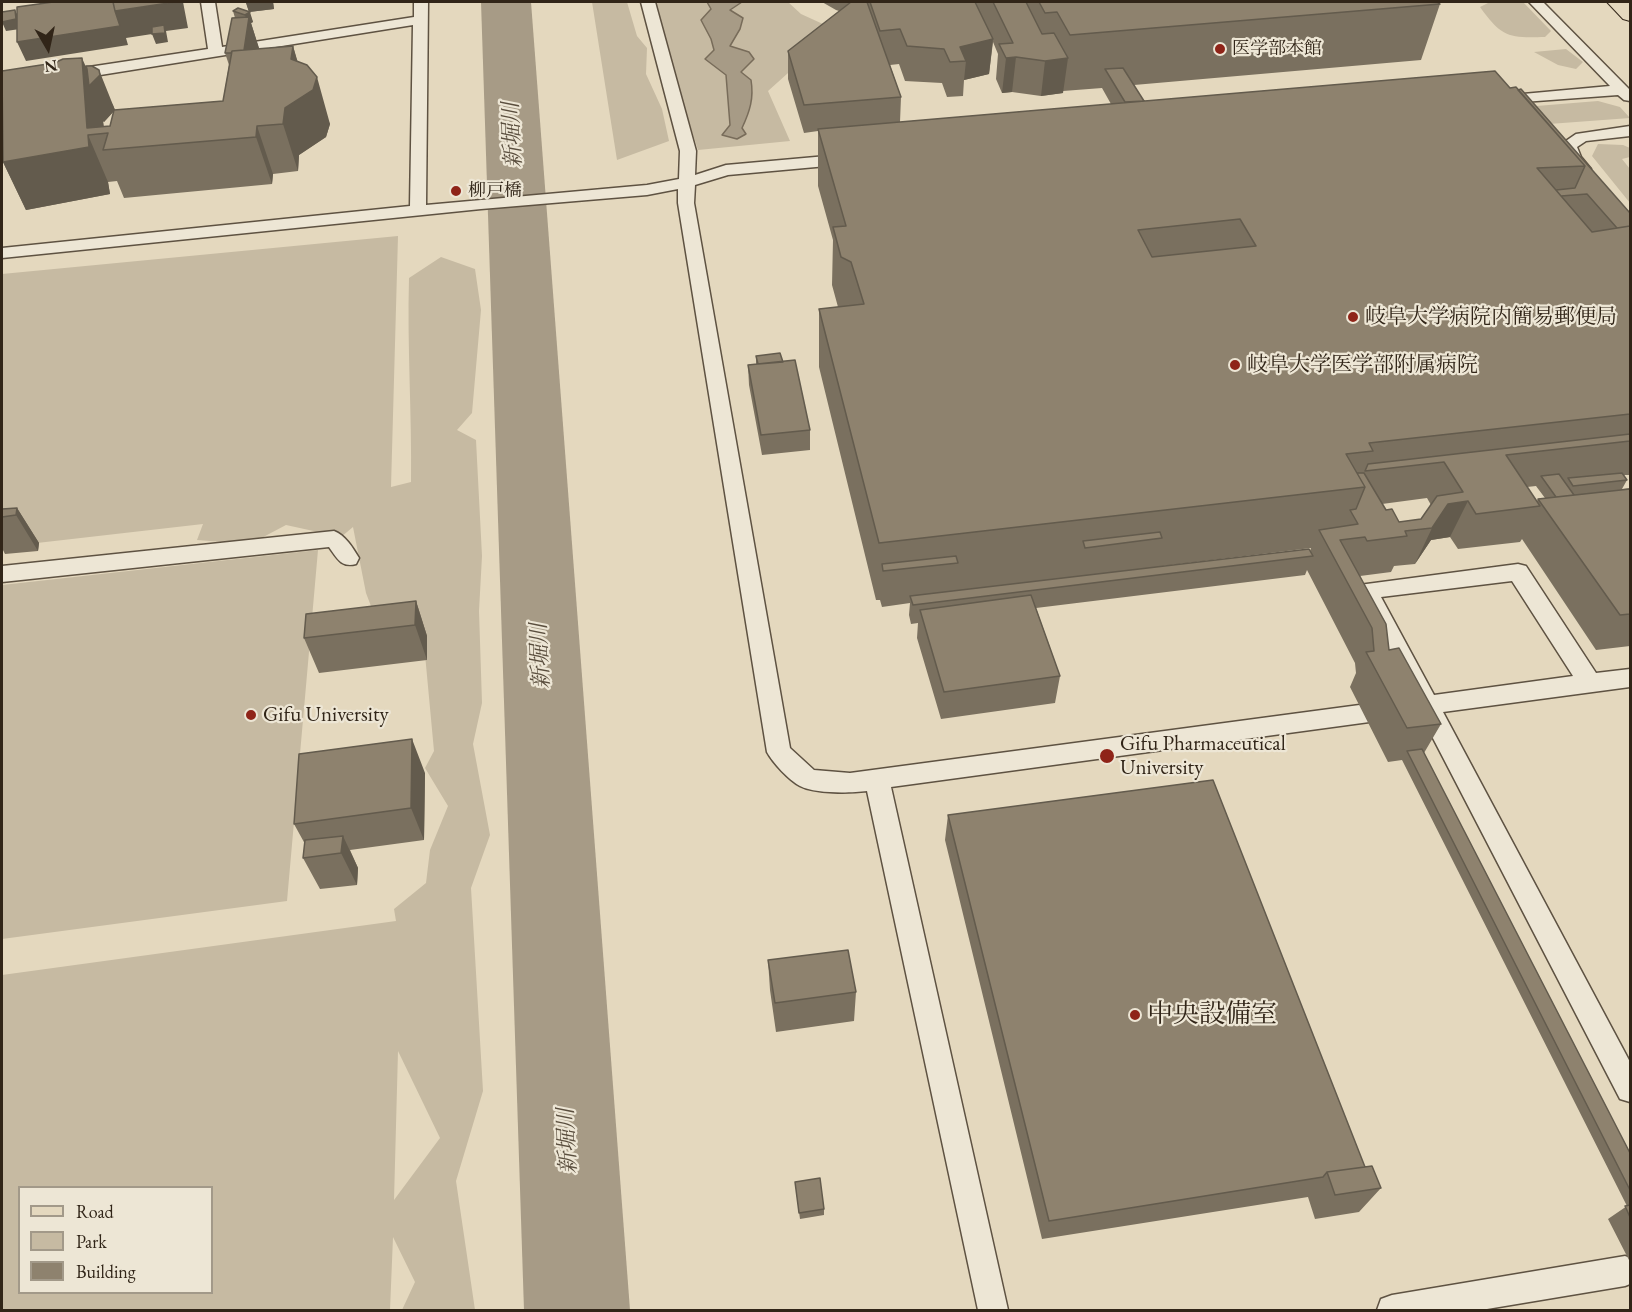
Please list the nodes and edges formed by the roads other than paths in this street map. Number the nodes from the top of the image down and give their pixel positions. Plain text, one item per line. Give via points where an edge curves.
1 (208, 2) edge
2 (421, 2) edge
3 (648, 2) edge
4 (1536, 2) edge
5 (1617, 2) edge
6 (1630, 15) edge
7 (420, 20) junction
8 (216, 52) junction
9 (58, 76) edge
10 (1626, 95) edge
11 (1480, 103) edge
12 (1630, 131) edge
13 (869, 157) edge
14 (686, 183) junction
15 (1595, 184) edge
16 (418, 211) junction
17 (2, 253) edge
18 (348, 558) dead end
19 (2, 573) edge
20 (1630, 678) edge
21 (1590, 683) junction
22 (1427, 704) junction
23 (877, 780) junction
24 (1630, 1089) edge
25 (1625, 1271) dead end
26 (993, 1311) edge
27 (1392, 1311) edge

1 - 8 lane
2 - 7 lane
3 - 14 lane via 687,151
4 - 10 lane
5 - 6 main road
7 - 8 lane
7 - 16 lane
8 - 9 lane
10 - 11 lane
12 - 15 lane via 1582,137 1568,145 1574,159
13 - 14 lane via 726,170
14 - 16 lane
14 - 23 lane via 686,203 779,752 808,779 850,783
16 - 17 lane
18 - 19 lane via 334,539
20 - 21 lane
21 - 22 lane
21 - 22 lane via 1518,572 1367,591
22 - 23 lane
22 - 24 lane
23 - 26 lane
25 - 27 lane

